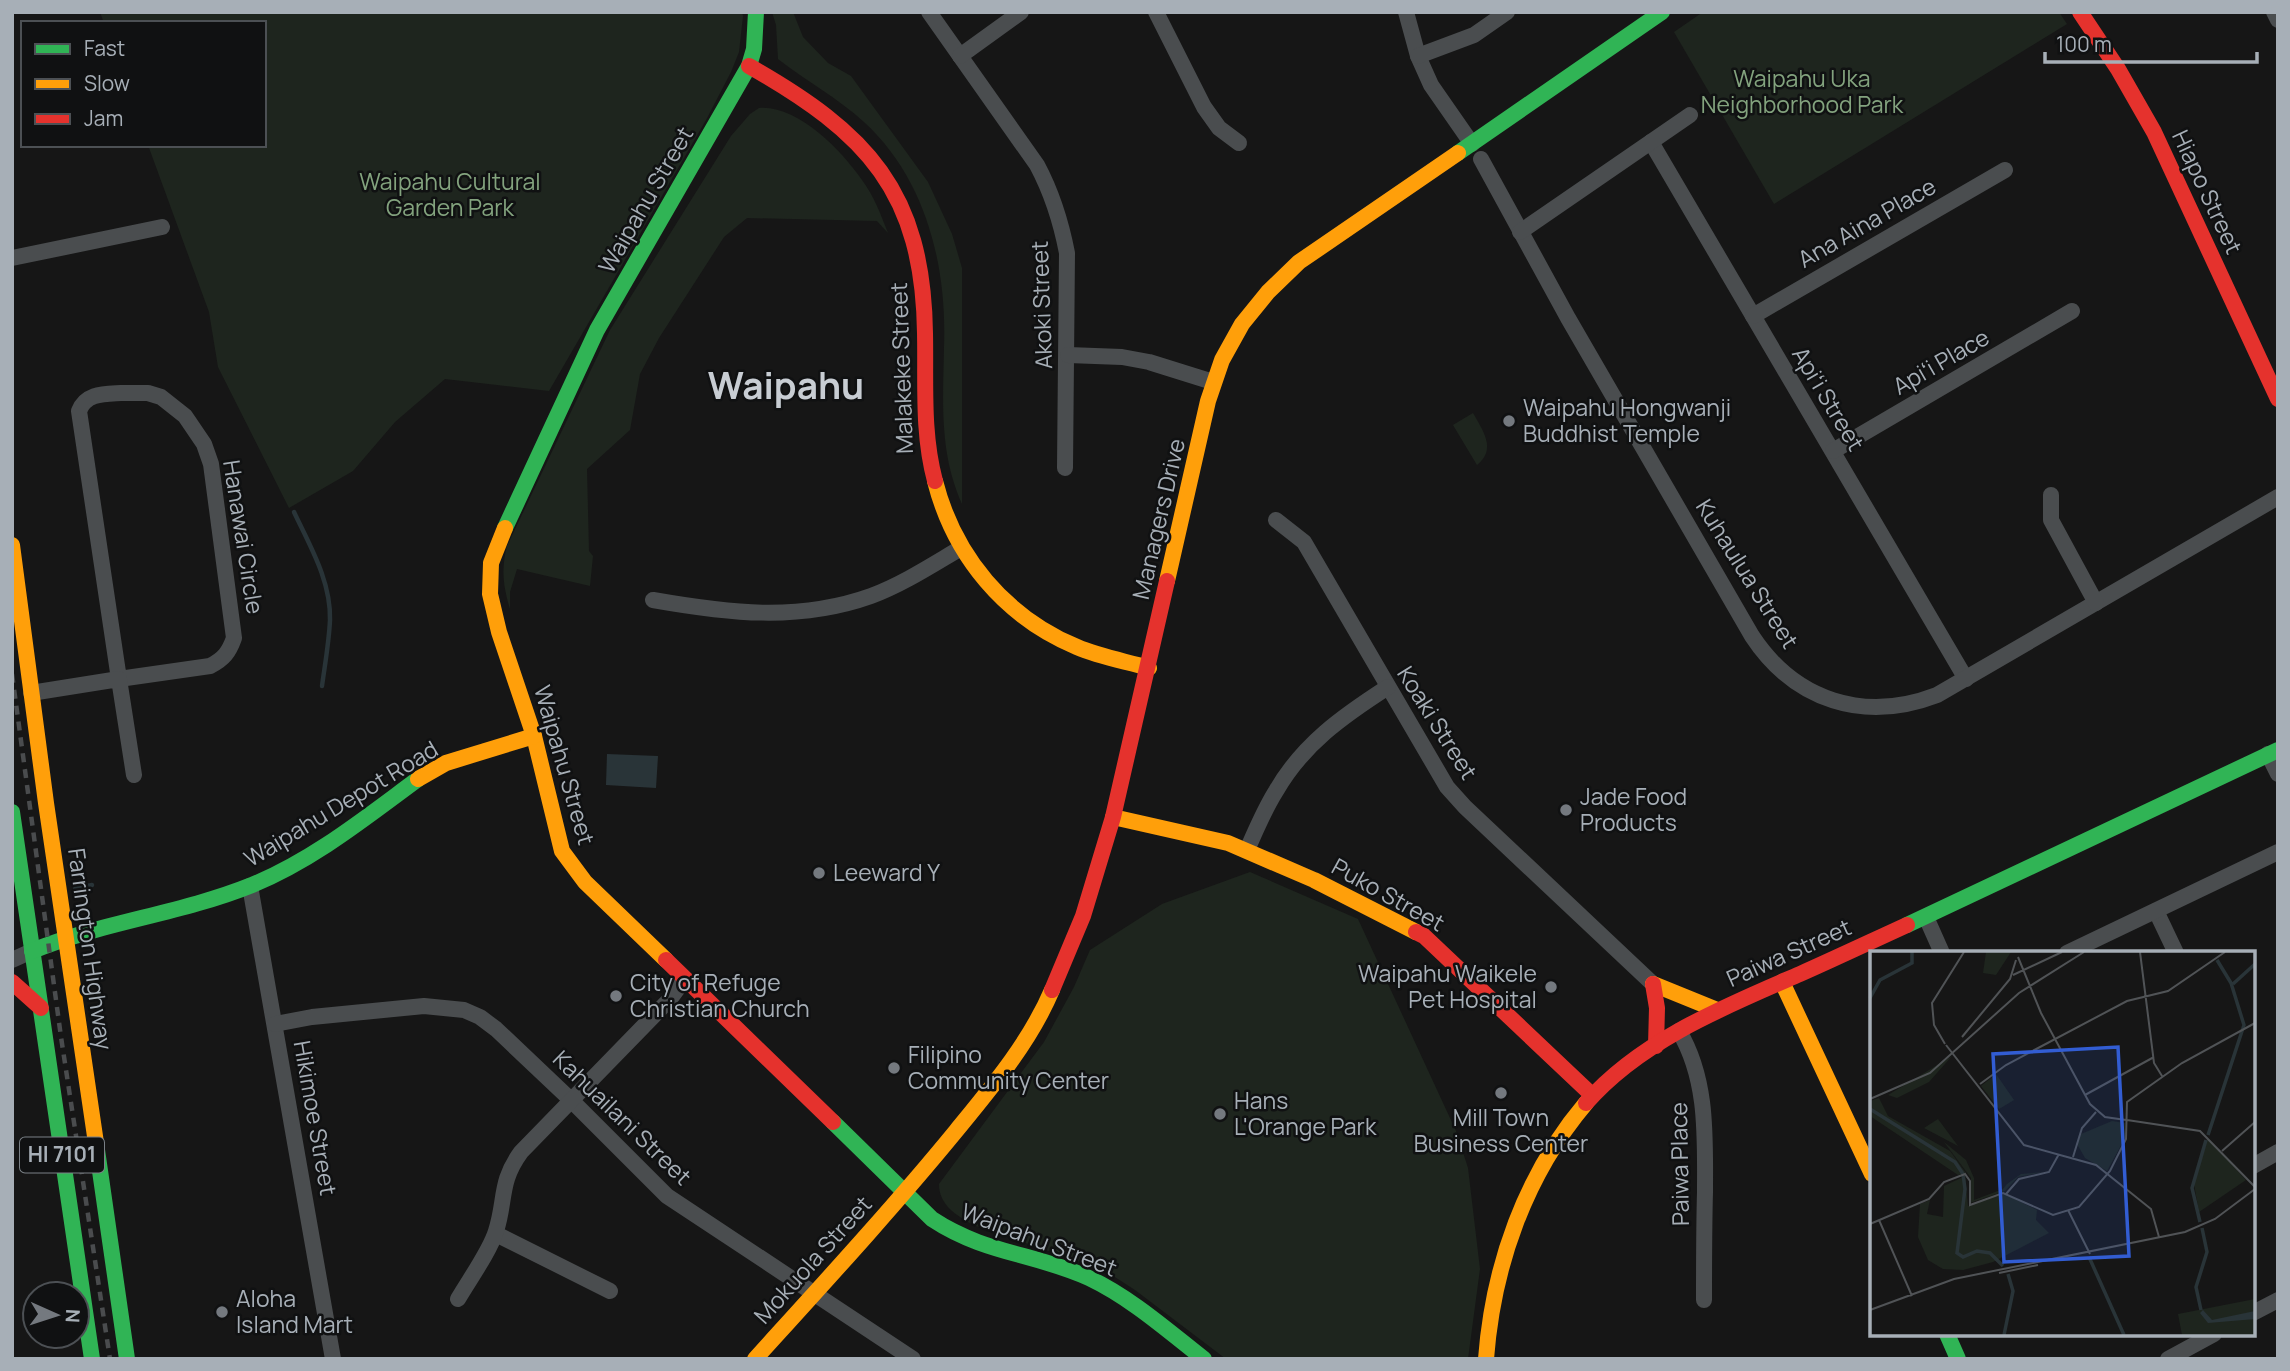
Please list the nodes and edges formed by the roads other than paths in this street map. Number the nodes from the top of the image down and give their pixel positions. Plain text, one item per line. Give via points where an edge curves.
1 (756, 12) edge
2 (929, 12) edge
3 (1021, 12) edge
4 (1156, 12) edge
5 (1406, 12) edge
6 (1507, 12) edge
7 (1662, 12) edge
8 (2080, 12) edge
9 (2274, 12) edge
10 (2278, 20) edge
11 (960, 56) junction
12 (1418, 56) junction
13 (749, 66) junction
14 (1690, 115) dead end
15 (1651, 142) junction
16 (1240, 143) dead end
17 (1472, 144) junction
18 (1482, 159) dead end
19 (2005, 170) dead end
20 (162, 227) dead end
21 (1520, 232) junction
22 (12, 258) edge
23 (2072, 311) dead end
24 (1753, 316) junction
25 (1068, 355) junction
26 (1213, 382) junction
27 (2278, 399) edge
28 (1833, 451) junction
29 (1065, 468) dead end
30 (2051, 495) dead end
31 (2278, 498) edge
32 (1276, 520) dead end
33 (12, 545) edge
34 (961, 548) junction
35 (653, 600) dead end
36 (2096, 603) junction
37 (1149, 667) junction
38 (119, 679) junction
39 (1966, 679) junction
40 (1388, 688) junction
41 (31, 693) junction
42 (534, 736) junction
43 (2273, 752) edge
44 (2278, 774) edge
45 (134, 775) dead end
46 (12, 812) edge
47 (1113, 817) junction
48 (1247, 850) junction
49 (2278, 852) edge
50 (250, 886) junction
51 (2156, 911) junction
52 (1926, 917) junction
53 (66, 937) junction
54 (32, 951) junction
55 (1941, 951) edge
56 (2071, 951) edge
57 (2175, 951) edge
58 (12, 960) edge
59 (684, 980) junction
60 (12, 982) edge
61 (1782, 982) junction
62 (1653, 984) junction
63 (41, 1009) junction
64 (1717, 1010) junction
65 (275, 1024) junction
66 (1679, 1031) junction
67 (1656, 1046) junction
68 (1592, 1095) junction
69 (572, 1101) junction
70 (2278, 1152) edge
71 (2255, 1165) edge
72 (1870, 1170) edge
73 (904, 1192) junction
74 (496, 1234) junction
75 (610, 1291) dead end
76 (814, 1293) junction
77 (457, 1299) dead end
78 (1704, 1300) dead end
79 (2278, 1300) edge
80 (2255, 1312) edge
81 (1948, 1336) edge
82 (2212, 1336) edge
83 (2199, 1352) edge
84 (92, 1359) edge
85 (127, 1359) edge
86 (334, 1359) edge
87 (755, 1359) edge
88 (913, 1359) edge
89 (1204, 1359) edge
90 (1486, 1359) edge
91 (1958, 1359) edge
92 (2168, 1359) edge

1 - 13 street, Waipahu Street
2 - 11 street, Akoki Street
3 - 11 street
4 - 16 street via 1204,107 1219,128
5 - 12 street
6 - 12 street via 1474,35
7 - 17 street, Managers Drive
8 - 27 street, Hiapo Street via 2154,132
9 - 10 street
11 - 25 street, Akoki Street via 1037,165 1055,205 1067,253
12 - 17 street via 1438,98
13 - 34 street, Malakeke Street via 818,108 851,136 889,183 905,218 916,246 925,302 928,458 936,491
13 - 42 street, Waipahu Street via 597,330 491,563 490,594 496,620
14 - 15 street
15 - 21 street
15 - 24 street, Apiʻi Street
17 - 26 street, Managers Drive via 1299,262 1274,284 1238,329
18 - 21 street, Kuhaulua Street
19 - 24 street, Ana Aina Place
20 - 22 street
21 - 39 street, Kuhaulua Street via 1752,636 1776,666 1816,694 1870,707 1924,700
23 - 28 street, Apiʻi Place
24 - 28 street, Apiʻi Street
25 - 26 street via 1149,362
25 - 29 street, Akoki Street
26 - 37 street, Managers Drive
28 - 39 street, Apiʻi Street
30 - 36 street via 2051,520
31 - 36 street, Kuhaulua Street
32 - 40 street, Koaki Street via 1304,542
33 - 41 street, Farrington Highway / HI 7101
34 - 35 street via 881,591 818,609 748,614
34 - 37 street, Malakeke Street via 993,591 1035,625 1076,647
36 - 39 street, Kuhaulua Street
37 - 47 street, Managers Drive
38 - 38 street, Hanawai Circle via 79,411 83,401 92,396 148,393 185,416 204,444 211,464 234,638 222,660 210,666
38 - 41 street, Hanawai Circle
38 - 45 street, Hanawai Circle
40 - 48 street via 1336,722 1302,754 1276,790
40 - 62 street, Koaki Street via 1447,787
41 - 53 street, Farrington Highway / HI 7101
42 - 50 street, Waipahu Depot Road via 427,772 310,855
42 - 59 street, Waipahu Street via 553,822 571,866
43 - 44 street
43 - 52 street, Paiwa Street
46 - 54 street, HI 7101
47 - 48 street, Puko Street
47 - 73 street, Managers Drive via 1083,916 1048,1000 1005,1070
48 - 68 street, Puko Street via 1424,936
49 - 51 street
50 - 53 street, Waipahu Depot Road
50 - 65 street, Hikimoe Street
51 - 56 street
51 - 57 street
52 - 55 street
52 - 61 street, Paiwa Street
53 - 54 street, Waipahu Depot Road
53 - 85 street, Farrington Highway / HI 7101
54 - 58 street, Waipahu Depot Road
54 - 63 street, HI 7101
59 - 69 street
59 - 73 street, Waipahu Street
60 - 63 street
61 - 64 street, Paiwa Street
61 - 72 street
62 - 64 street
62 - 67 street
63 - 84 street, HI 7101
64 - 66 street, Paiwa Street
65 - 69 street, Kahuailani Street via 424,1006 464,1010 496,1029
65 - 86 street, Hikimoe Street
66 - 67 street, Paiwa Street
66 - 78 street, Paiwa Place via 1692,1055 1703,1102
67 - 68 street, Paiwa Street
68 - 90 street, Paiwa Street via 1546,1160 1517,1215 1493,1291
69 - 74 street via 511,1165
69 - 76 street, Kahuailani Street via 667,1196
70 - 71 street
73 - 76 street, Mokuola Street
73 - 89 street, Waipahu Street via 932,1219 965,1241 1086,1277 1110,1289
74 - 75 street
74 - 77 street
76 - 87 street, Mokuola Street
76 - 88 street, Kahuailani Street
79 - 80 street
81 - 91 street
82 - 83 street
83 - 92 street

